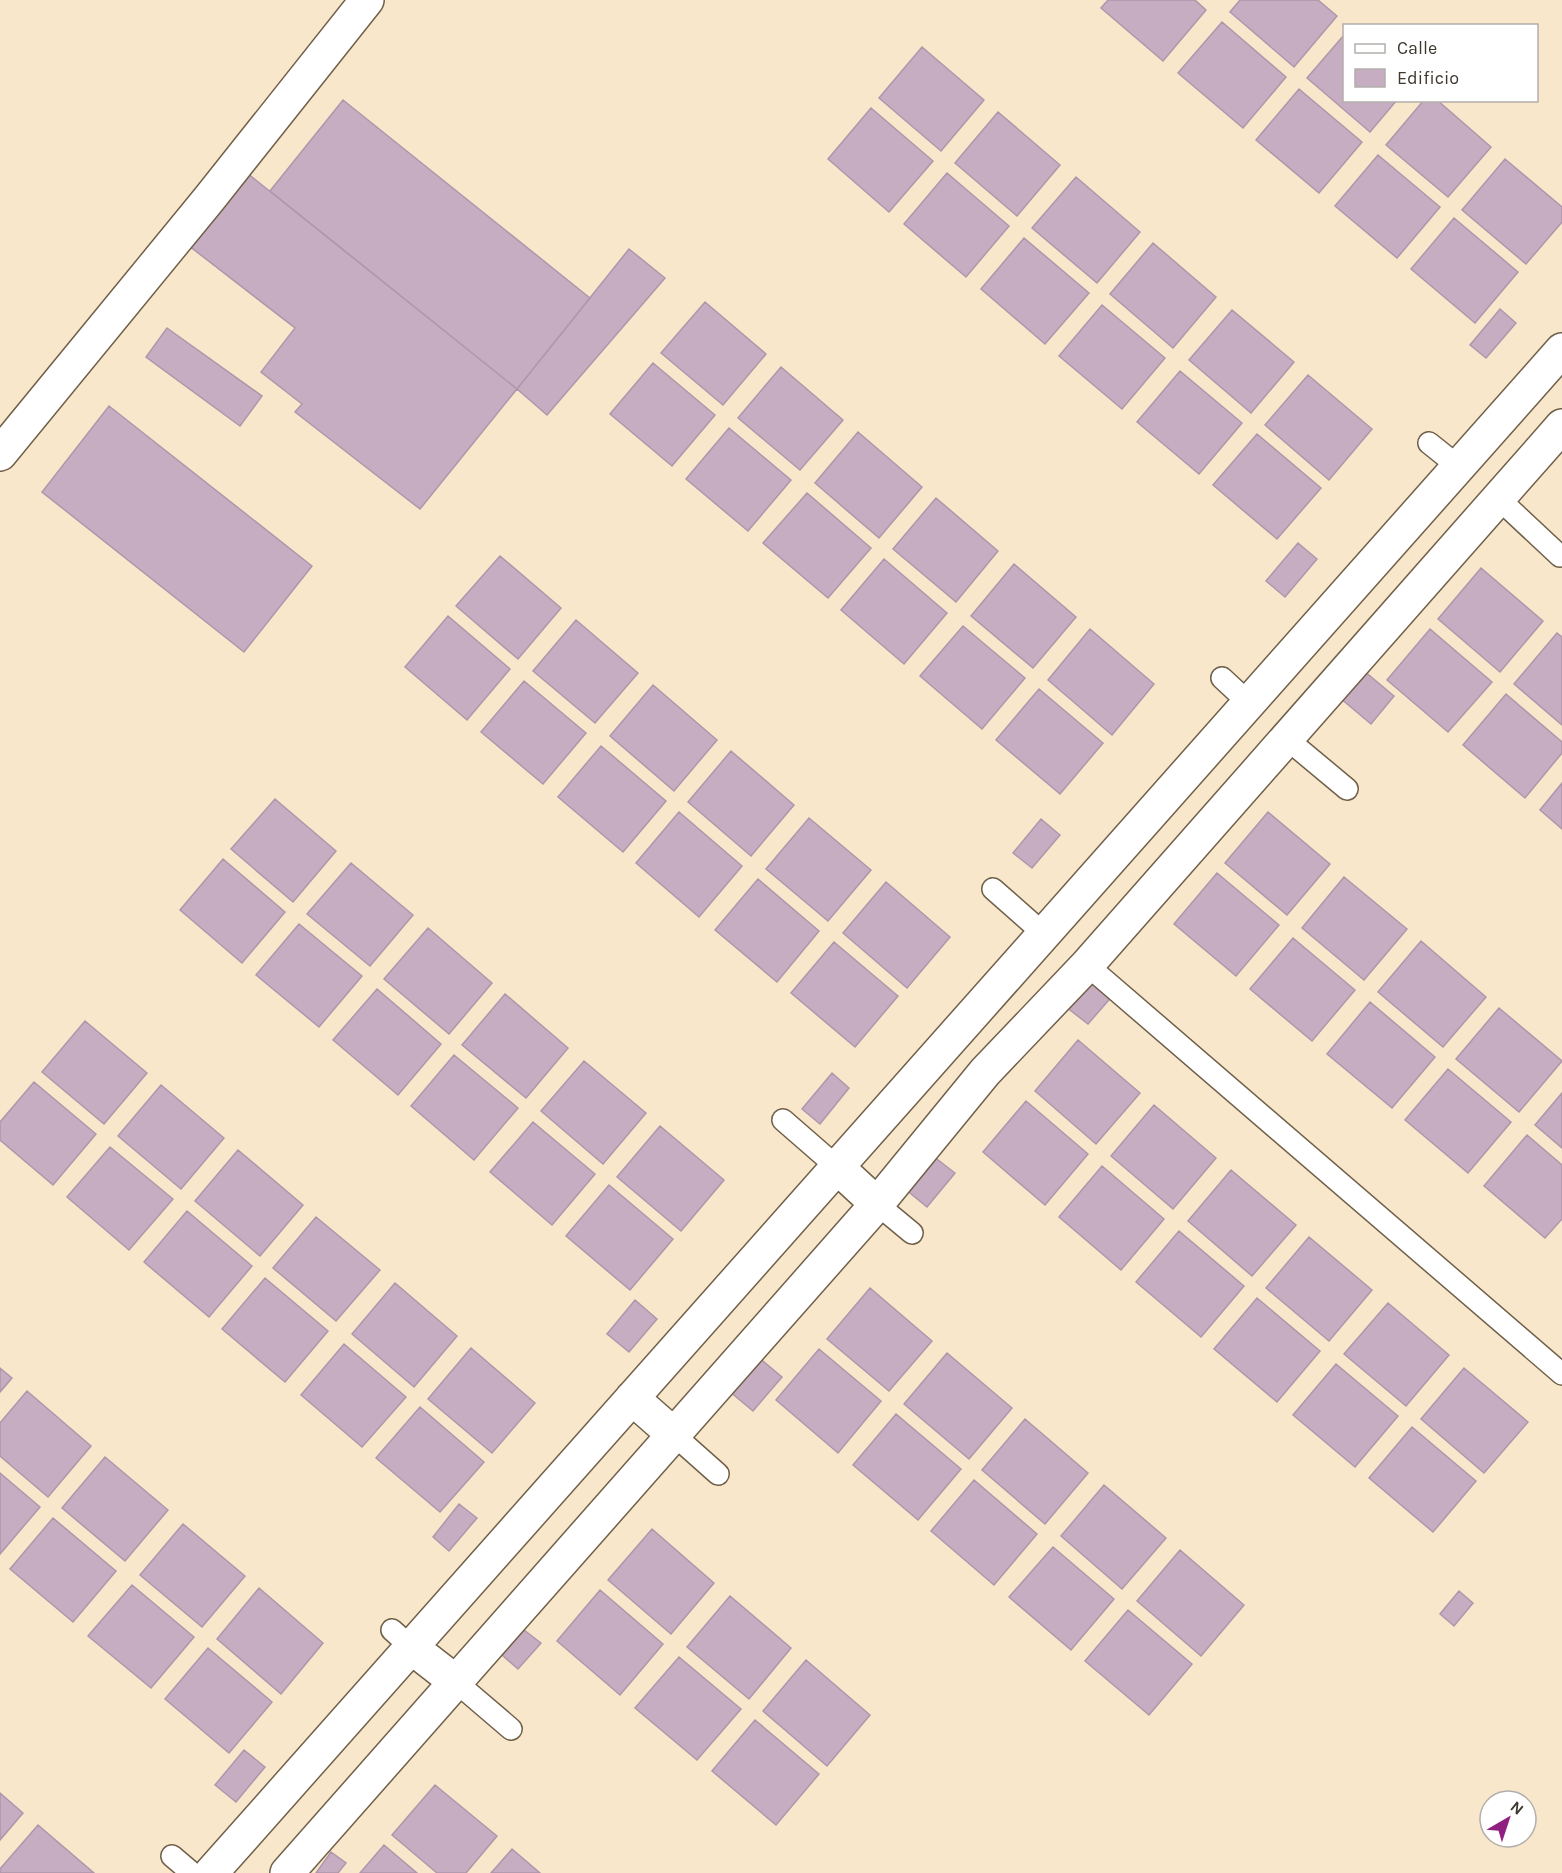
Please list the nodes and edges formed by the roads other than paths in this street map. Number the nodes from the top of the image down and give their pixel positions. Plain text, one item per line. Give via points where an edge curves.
1 (368, 0) edge
2 (1562, 350) edge
3 (1562, 426) edge
4 (1429, 443) dead end
5 (0, 454) edge
6 (1459, 467) junction
7 (1498, 499) junction
8 (1560, 556) dead end
9 (1222, 678) dead end
10 (1249, 703) junction
11 (1287, 739) junction
12 (1347, 789) dead end
13 (993, 889) dead end
14 (1044, 933) junction
15 (1087, 966) junction
16 (783, 1120) dead end
17 (837, 1167) junction
18 (877, 1204) junction
19 (912, 1233) dead end
20 (1562, 1374) edge
21 (625, 1392) junction
22 (673, 1434) junction
23 (718, 1474) dead end
24 (402, 1639) junction
25 (456, 1682) junction
26 (511, 1729) dead end
27 (172, 1856) dead end
28 (192, 1873) edge
29 (211, 1873) edge
30 (287, 1873) edge

1 - 5 street
2 - 6 street
3 - 7 street
4 - 6 lane
6 - 7 street
6 - 10 street
7 - 8 lane
7 - 11 street
9 - 10 lane
10 - 11 street
10 - 14 street
11 - 12 lane
11 - 15 street
13 - 14 lane
14 - 15 street
14 - 17 street
15 - 18 street via 985,1072
15 - 20 lane
16 - 17 lane
17 - 18 street
17 - 21 street
18 - 19 lane
18 - 22 street
21 - 22 street
21 - 24 street
22 - 23 lane
22 - 25 street
24 - 25 street
24 - 29 street
25 - 26 lane
25 - 30 street
27 - 28 lane

